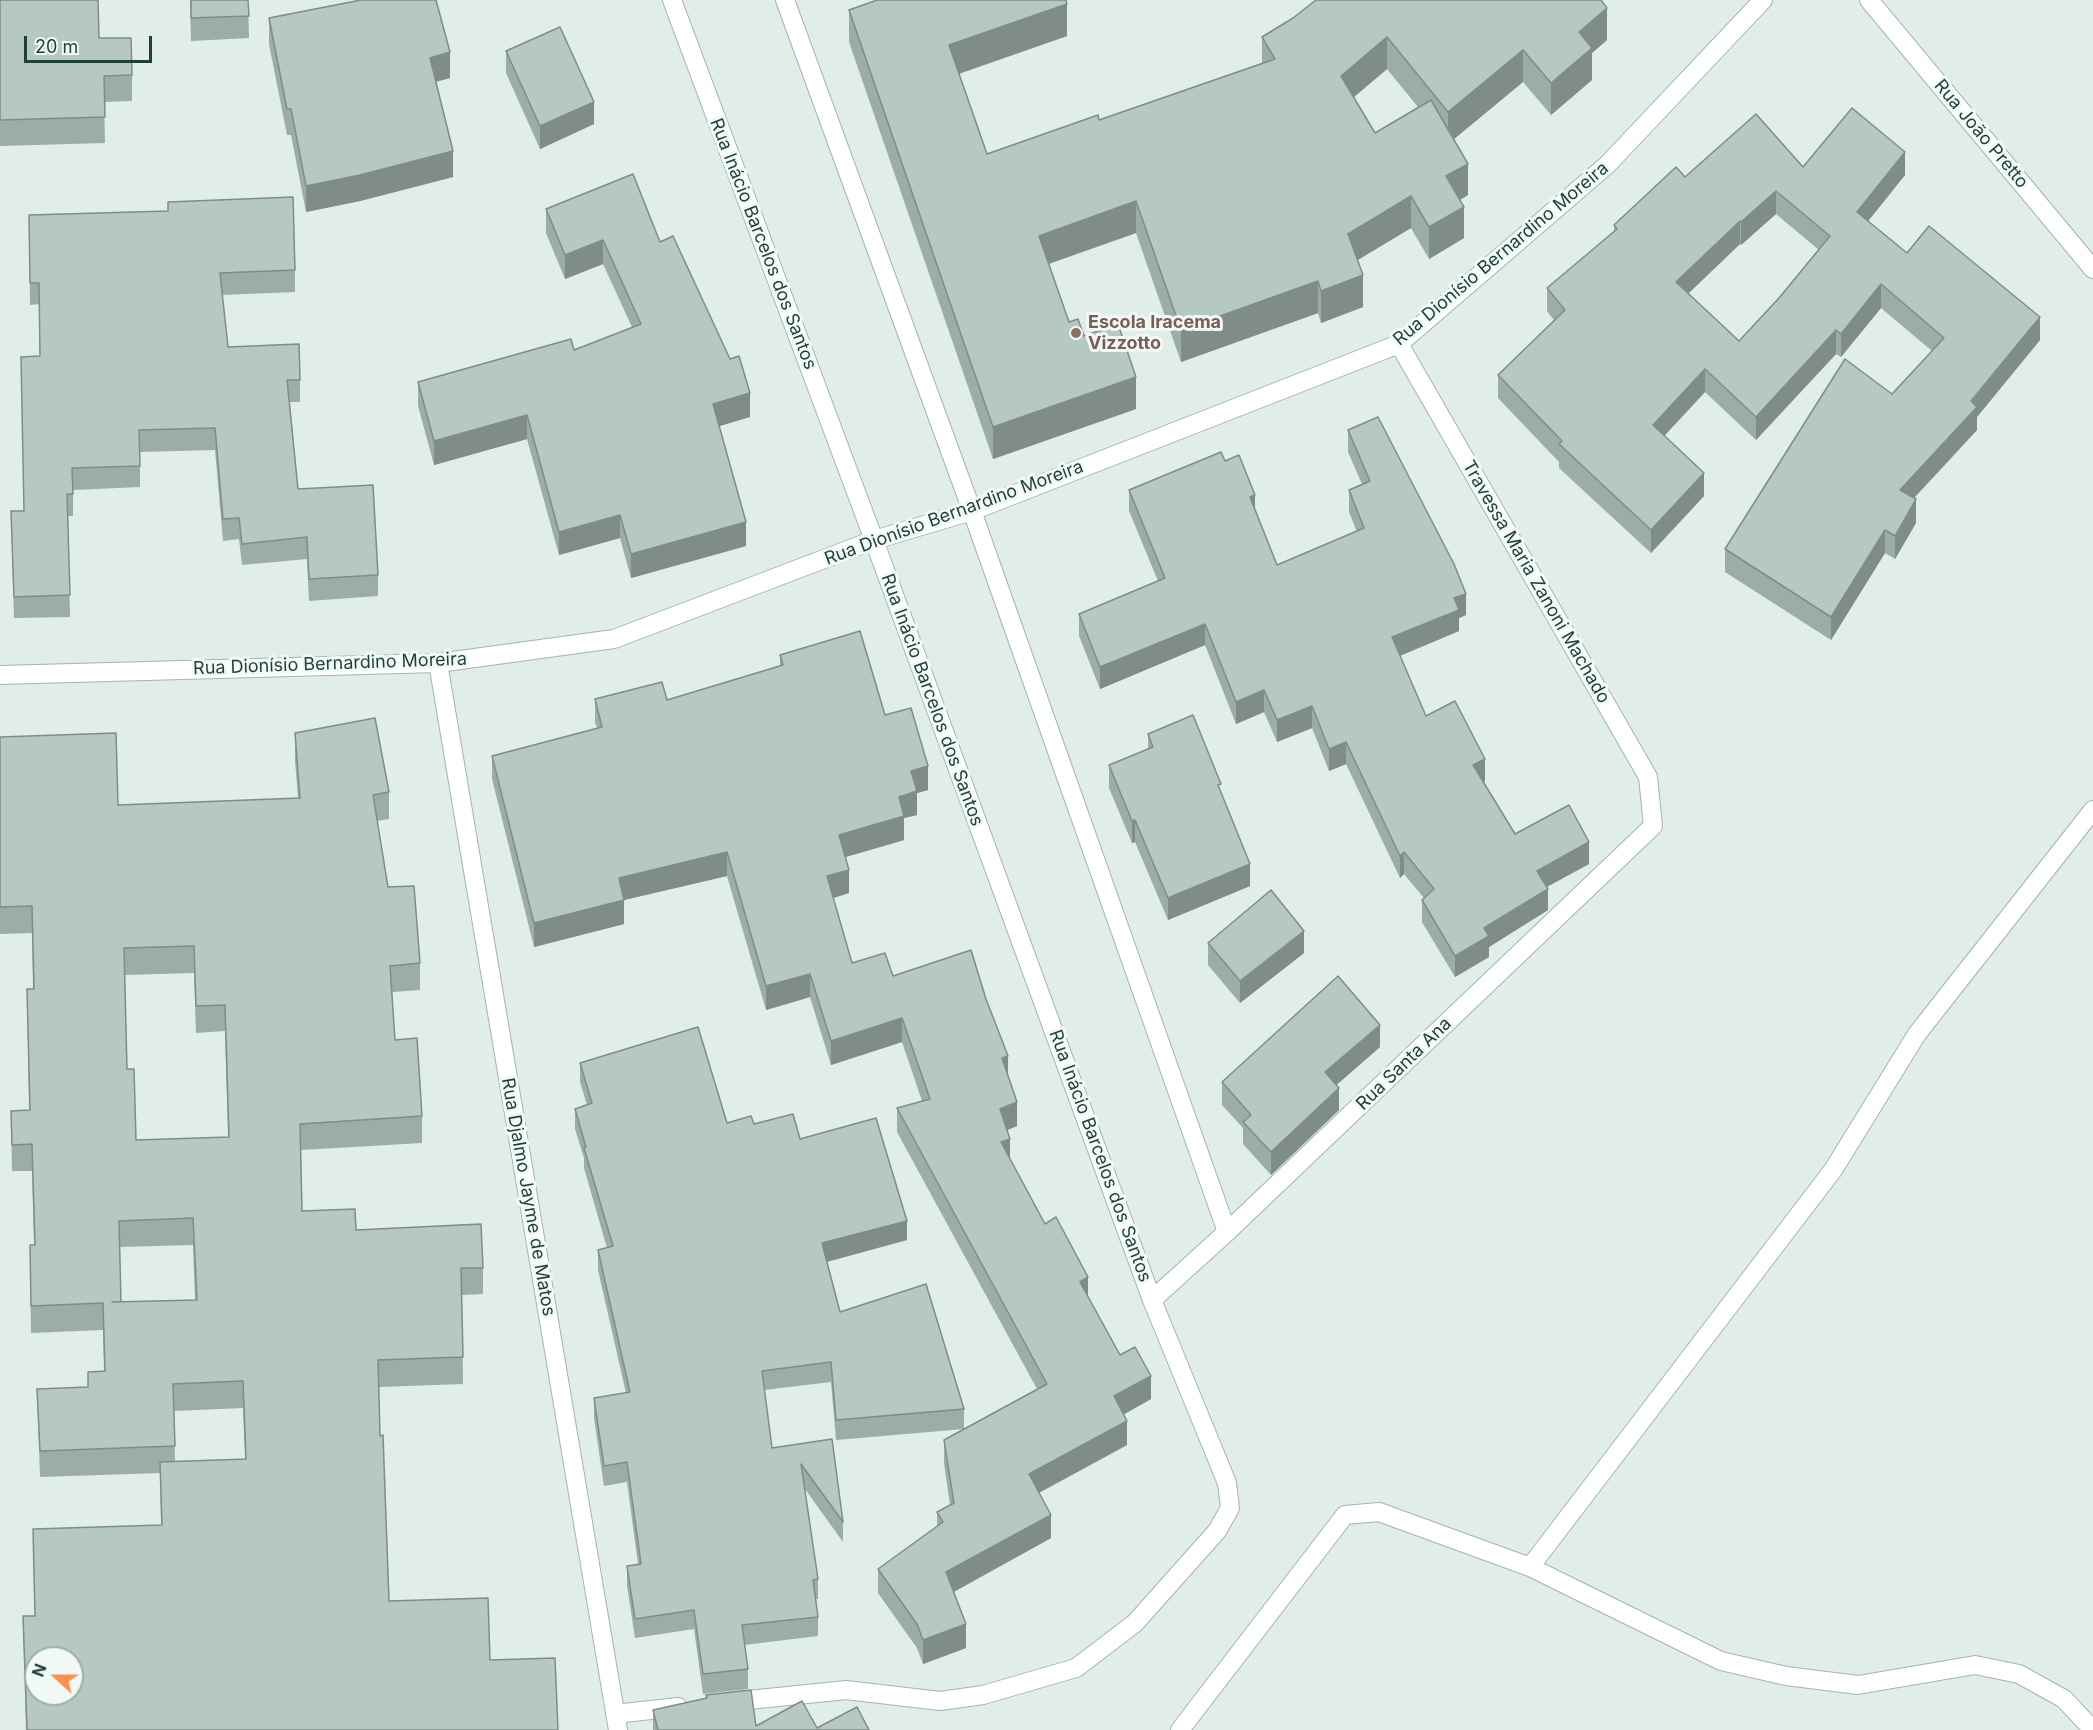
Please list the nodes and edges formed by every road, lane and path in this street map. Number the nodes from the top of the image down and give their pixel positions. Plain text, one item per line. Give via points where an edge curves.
1 (672, 0) edge
2 (785, 0) edge
3 (1763, 0) edge
4 (1869, 0) edge
5 (2093, 269) edge
6 (1399, 344) junction
7 (972, 511) junction
8 (874, 540) junction
9 (438, 663) junction
10 (0, 675) edge
11 (2093, 810) edge
12 (1653, 826) joint
13 (1227, 1232) junction
14 (1152, 1300) junction
15 (1530, 1567) junction
16 (617, 1722) edge
17 (1180, 1730) edge
18 (2093, 1730) edge

1 - 8 street, Rua Inácio Barcelos dos Santos
2 - 7 street
3 - 6 street, Rua Dionísio Bernardino Moreira via 1607,165
4 - 5 street, Rua João Pretto
6 - 7 street, Rua Dionísio Bernardino Moreira
6 - 12 street, Travessa Maria Zanoni Machado via 1648,777
7 - 8 street, Rua Dionísio Bernardino Moreira
7 - 13 street
8 - 9 street, Rua Dionísio Bernardino Moreira via 614,639
8 - 14 street, Rua Inácio Barcelos dos Santos
9 - 10 street, Rua Dionísio Bernardino Moreira
9 - 16 street, Rua Djalmo Jayme de Matos
11 - 15 street via 1917,1034 1833,1170
12 - 13 street, Rua Santa Ana
13 - 14 street, Rua Santa Ana
14 - 16 street, Rua Inácio Barcelos dos Santos via 1227,1483 1230,1508 1217,1531 1135,1623 1076,1668 982,1695 940,1701 846,1690 705,1704
15 - 17 street via 1379,1512 1345,1515
15 - 18 street via 1721,1661 1786,1676 1858,1685 1975,1665 1986,1667 2019,1674 2064,1699

